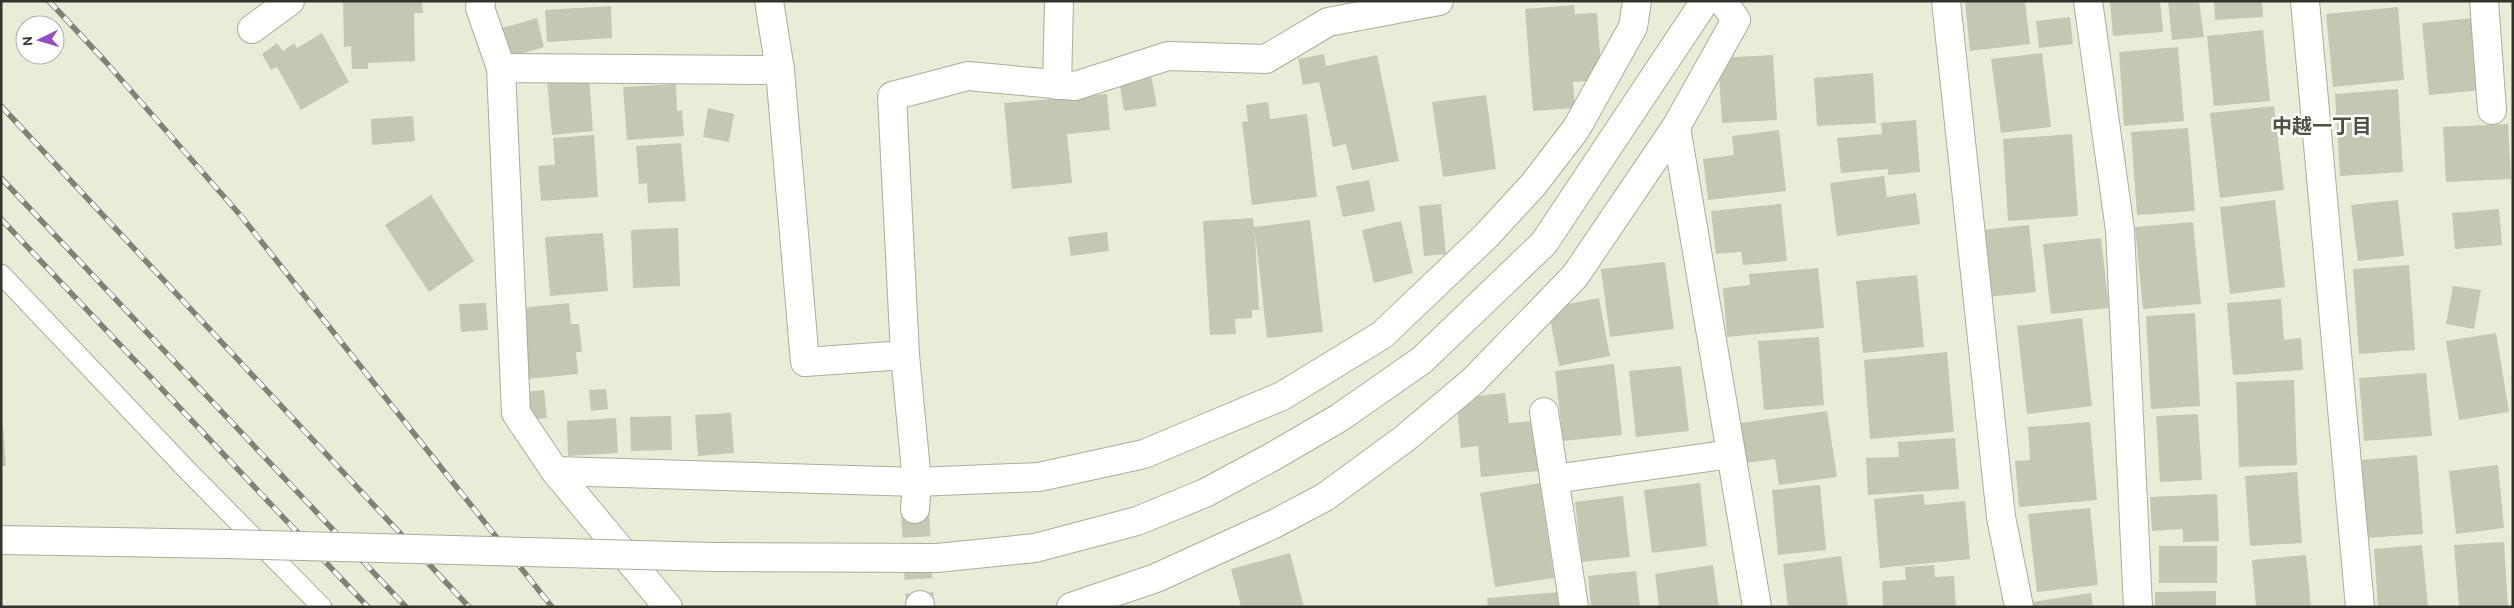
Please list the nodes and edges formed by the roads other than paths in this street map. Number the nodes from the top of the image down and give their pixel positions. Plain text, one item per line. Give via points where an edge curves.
1 (290, 1) edge
2 (481, 1) edge
3 (769, 1) edge
4 (1059, 1) edge
5 (1439, 1) edge
6 (1637, 1) edge
7 (1705, 1) edge
8 (1723, 1) edge
9 (1946, 1) edge
10 (2088, 1) edge
11 (2306, 1) edge
12 (2484, 1) edge
13 (252, 30) dead end
14 (501, 68) junction
15 (780, 70) junction
16 (1057, 85) junction
17 (2492, 110) dead end
18 (1676, 127) junction
19 (1, 274) edge
20 (905, 355) junction
21 (1544, 412) dead end
22 (1731, 454) junction
23 (555, 471) junction
24 (1554, 479) junction
25 (917, 482) junction
26 (915, 509) tunnel mouth
27 (1, 540) edge
28 (322, 607) edge
29 (668, 607) edge
30 (1071, 607) edge
31 (1574, 607) edge
32 (1757, 607) edge
33 (2019, 607) edge
34 (2138, 607) edge
35 (2360, 607) edge

1 - 13 street
2 - 14 street via 480,8
3 - 15 street
4 - 16 street
5 - 16 street via 1328,22 1266,59 1168,56 1075,86
6 - 25 street via 1634,28 1576,129 1533,186 1486,236 1382,335 1282,396 1144,454 1039,477
7 - 27 street, bridge via 1544,244 1422,360 1339,418 1272,457 1205,494 1137,521 1035,548 937,558 714,557
8 - 18 street via 1736,20
9 - 33 street via 2000,517
10 - 34 street via 2120,230
11 - 35 street
12 - 17 street
14 - 15 street
14 - 23 street via 516,412
15 - 20 street via 805,362
16 - 20 street via 968,76 892,96
18 - 22 street
18 - 30 street via 1575,276 1473,381 1404,439 1325,497 1274,524 1156,578
19 - 28 lane
20 - 25 street
21 - 24 street
22 - 24 street
22 - 32 street
23 - 25 street
23 - 29 street
24 - 31 street
25 - 26 street

